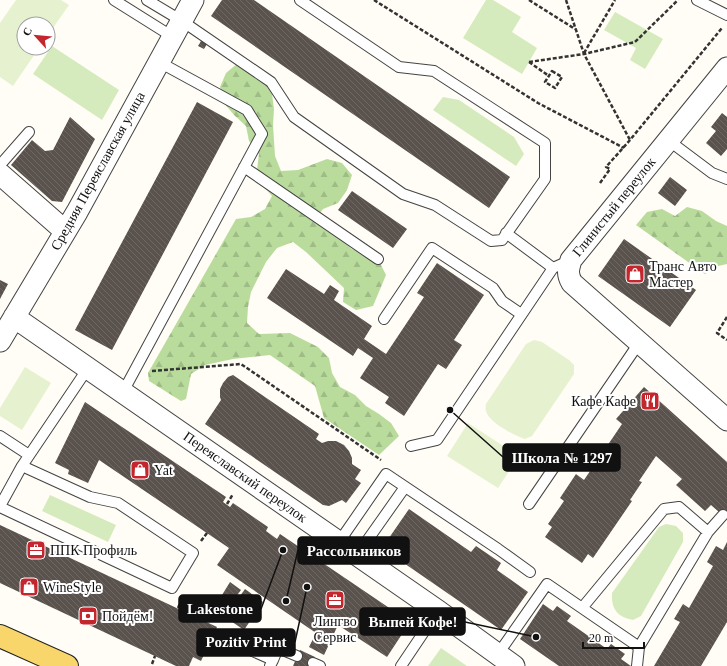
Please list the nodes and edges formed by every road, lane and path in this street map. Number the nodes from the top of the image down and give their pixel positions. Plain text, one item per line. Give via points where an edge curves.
1 (114, 0) edge
2 (147, 0) edge
3 (193, 0) edge
4 (300, 0) edge
5 (374, 0) edge
6 (529, 0) edge
7 (566, 0) edge
8 (615, 0) edge
9 (678, 0) edge
10 (697, 0) edge
11 (727, 15) edge
12 (722, 28) dead end
13 (177, 29) junction
14 (576, 29) junction
15 (584, 54) junction
16 (159, 62) junction
17 (727, 68) edge
18 (549, 76) junction
19 (29, 132) dead end
20 (630, 140) junction
21 (668, 140) junction
22 (624, 148) junction
23 (0, 165) edge
24 (244, 167) junction
25 (0, 174) edge
26 (727, 179) edge
27 (600, 183) dead end
28 (65, 231) junction
29 (506, 234) junction
30 (378, 259) dead end
31 (562, 264) junction
32 (521, 314) junction
33 (14, 317) junction
34 (727, 317) edge
35 (384, 319) dead end
36 (727, 340) edge
37 (0, 341) edge
38 (639, 343) junction
39 (88, 368) junction
40 (134, 373) junction
41 (123, 392) junction
42 (727, 419) edge
43 (0, 436) edge
44 (411, 446) dead end
45 (29, 455) junction
46 (22, 466) junction
47 (386, 474) junction
48 (405, 487) junction
49 (234, 493) dead end
50 (227, 504) dead end
51 (529, 504) dead end
52 (0, 506) edge
53 (723, 515) dead end
54 (708, 532) junction
55 (339, 542) junction
56 (357, 555) junction
57 (530, 572) dead end
58 (582, 608) junction
59 (438, 611) junction
60 (0, 636) edge
61 (223, 638) dead end
62 (639, 647) junction
63 (155, 656) dead end
64 (297, 656) dead end
65 (506, 660) edge
66 (272, 663) edge
67 (152, 664) dead end
68 (67, 666) edge
69 (401, 666) edge
70 (638, 666) edge

1 - 13 lane
2 - 13 lane
3 - 13 street, Средняя Переяславская улица
4 - 29 lane via 399,67 434,72 544,143 545,179
5 - 22 path via 538,103
6 - 14 path
7 - 14 path
8 - 15 path
9 - 15 path via 634,42
10 - 11 lane
12 - 20 path
13 - 16 street, Средняя Переяславская улица
13 - 29 lane via 271,82 294,117 403,194 435,206 491,240 502,240
14 - 15 path
15 - 18 path via 528,62
15 - 20 path
16 - 24 lane via 247,110 262,134
16 - 28 street, Средняя Переяславская улица
17 - 21 street, Глинистый переулок
18 - 18 path via 552,71 562,77 555,88 545,82
19 - 23 lane
20 - 22 path
21 - 26 lane via 712,173
21 - 31 street, Глинистый переулок
22 - 27 path via 606,167 610,169
24 - 30 lane
24 - 40 lane
25 - 28 street
28 - 33 street, Средняя Переяславская улица
29 - 31 lane
31 - 32 lane
31 - 38 street, Глинистый переулок via 568,269 572,283
32 - 35 lane via 502,301 493,288 432,248
32 - 44 lane via 437,440
33 - 37 street, Средняя Переяславская улица
33 - 39 street, Переяславский переулок
34 - 36 path via 717,333
38 - 42 street, Глинистый переулок
38 - 51 lane
39 - 41 street, Переяславский переулок
39 - 45 lane
40 - 41 lane
40 - 47 path via 242,364 382,461
41 - 55 street, Переяславский переулок
43 - 45 lane
45 - 46 lane
46 - 52 lane
46 - 52 lane via 90,497 118,503 193,553 172,588
47 - 48 lane
47 - 55 lane
48 - 56 lane
48 - 57 lane
49 - 50 path
53 - 54 lane
54 - 58 lane via 679,507 664,509
54 - 62 lane
55 - 56 street, Переяславский переулок
56 - 59 street, Переяславский переулок
58 - 62 lane
58 - 65 lane via 547,584
59 - 65 street, Переяславский переулок
59 - 69 lane
60 - 68 main road
61 - 66 lane
62 - 70 lane
63 - 67 path
64 - 66 lane via 278,648

